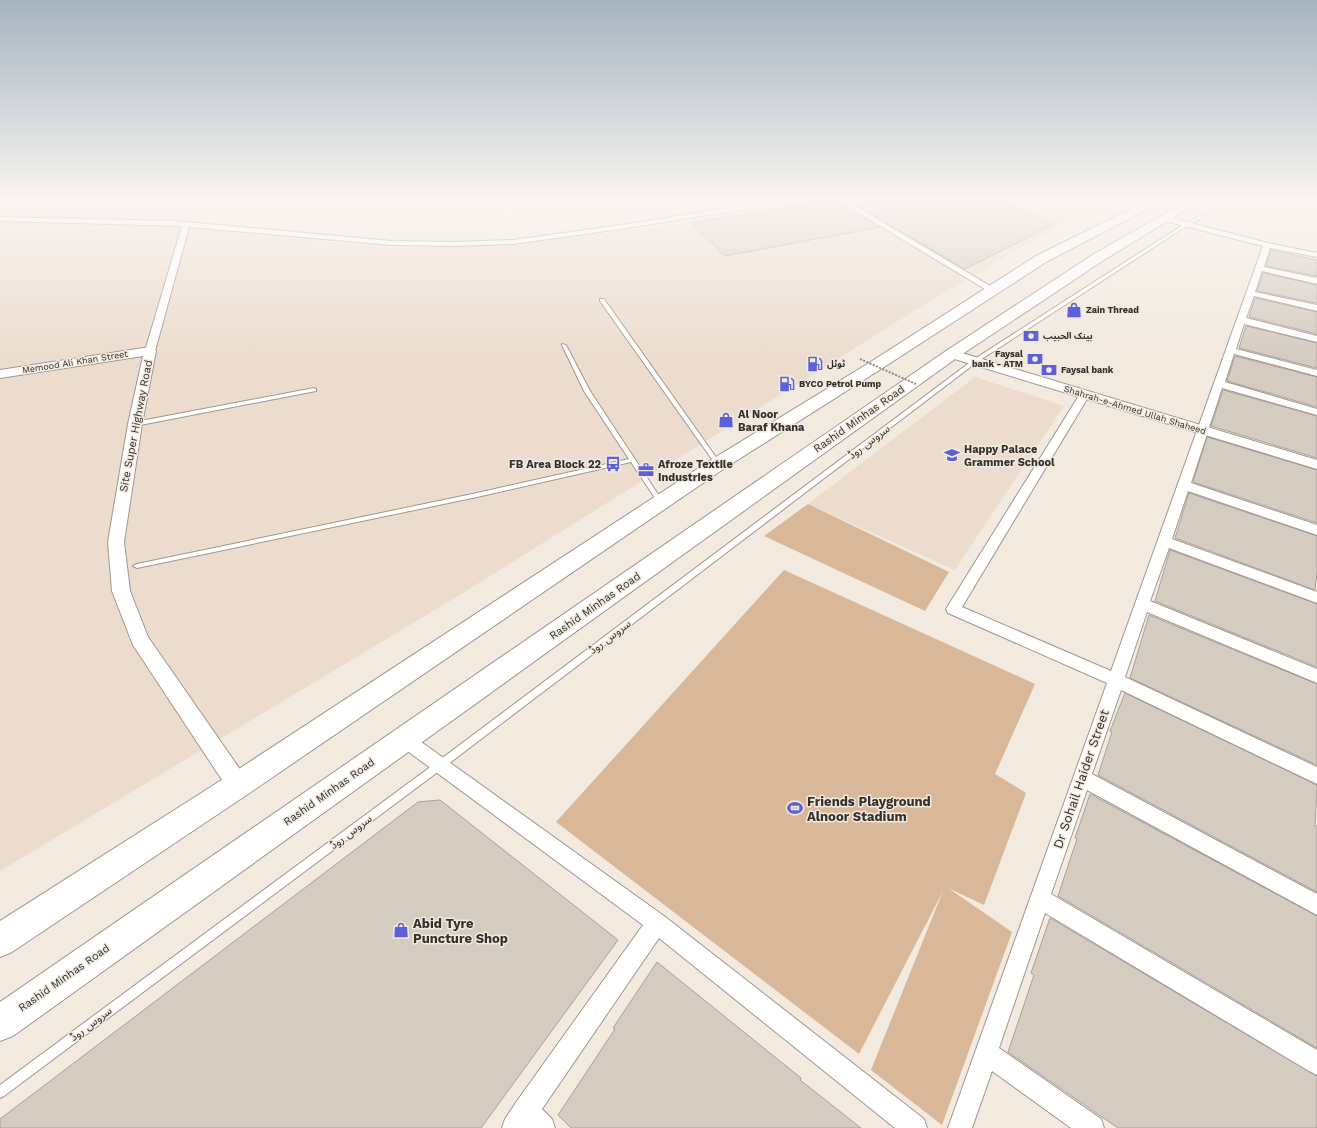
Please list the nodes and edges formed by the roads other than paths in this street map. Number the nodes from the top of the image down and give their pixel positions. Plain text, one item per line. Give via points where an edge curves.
1 (178, 253) edge
2 (930, 253) edge
3 (1056, 253) edge
4 (1105, 253) edge
5 (1143, 253) edge
6 (1264, 253) edge
7 (1305, 253) edge
8 (1317, 255) edge
9 (1258, 268) junction
10 (1317, 281) edge
11 (993, 290) junction
12 (1250, 293) junction
13 (602, 300) dead end
14 (1317, 308) edge
15 (1241, 320) junction
16 (1317, 339) edge
17 (564, 345) dead end
18 (1230, 350) junction
19 (150, 351) junction
20 (952, 354) junction
21 (975, 361) junction
22 (1317, 373) edge
23 (0, 374) edge
24 (1219, 384) junction
25 (314, 390) dead end
26 (1085, 394) junction
27 (1317, 412) edge
28 (135, 424) junction
29 (1203, 430) junction
30 (633, 460) junction
31 (718, 464) junction
32 (1317, 465) edge
33 (1184, 485) junction
34 (661, 503) junction
35 (1317, 530) edge
36 (1164, 541) junction
37 (137, 566) dead end
38 (1317, 598) edge
39 (1142, 604) junction
40 (1317, 676) edge
41 (1116, 680) junction
42 (404, 739) junction
43 (440, 766) junction
44 (1317, 776) edge
45 (1082, 778) junction
46 (238, 785) junction
47 (1040, 899) junction
48 (1317, 905) edge
49 (656, 923) junction
50 (0, 940) edge
51 (0, 1023) edge
52 (986, 1053) junction
53 (1317, 1063) edge
54 (0, 1092) edge
55 (520, 1119) edge
56 (543, 1128) edge
57 (916, 1128) edge
58 (960, 1128) edge
59 (1092, 1128) edge

1 - 19 street, Site Super Highway Road
2 - 11 street
3 - 11 main road, Rashid Minhas Road via 1041,259
4 - 20 main road, Rashid Minhas Road
5 - 21 lane, سروس روڈ
6 - 9 street, Dr Sohail Haider Street
7 - 8 street
9 - 10 street
9 - 12 street, Dr Sohail Haider Street
11 - 31 main road, Rashid Minhas Road
12 - 14 street
12 - 15 street, Dr Sohail Haider Street
13 - 31 lane
15 - 16 street
15 - 18 street, Dr Sohail Haider Street
17 - 30 lane via 587,391
18 - 22 street
18 - 24 street, Dr Sohail Haider Street
19 - 23 street, Memood Ali Khan Street
19 - 28 street, Site Super Highway Road
20 - 21 street, Shahrah-e-Ahmed Ullah Shaheed
20 - 42 main road, Rashid Minhas Road
21 - 26 street, Shahrah-e-Ahmed Ullah Shaheed
21 - 43 lane, سروس روڈ
24 - 27 street
24 - 29 street, Dr Sohail Haider Street
25 - 28 lane
26 - 29 street, Shahrah-e-Ahmed Ullah Shaheed
26 - 41 street via 953,609
28 - 46 street, Site Super Highway Road via 116,542 121,591 140,640
29 - 32 street, Shahrah-e-Ahmed Ullah Shaheed
29 - 33 street, Dr Sohail Haider Street
30 - 34 lane
30 - 37 lane
31 - 34 main road, Rashid Minhas Road
33 - 35 street
33 - 36 street, Dr Sohail Haider Street
34 - 46 main road, Rashid Minhas Road
36 - 38 street
36 - 39 street, Dr Sohail Haider Street
39 - 40 street
39 - 41 street, Dr Sohail Haider Street
41 - 44 street
41 - 45 street, Dr Sohail Haider Street
42 - 43 street
42 - 51 main road, Rashid Minhas Road
43 - 49 street
43 - 54 lane, سروس روڈ
45 - 47 street, Dr Sohail Haider Street
45 - 48 street
46 - 50 main road, Rashid Minhas Road
47 - 52 street, Dr Sohail Haider Street
47 - 53 street
49 - 55 street
49 - 57 street
52 - 58 street, Dr Sohail Haider Street
52 - 59 street
55 - 56 street

